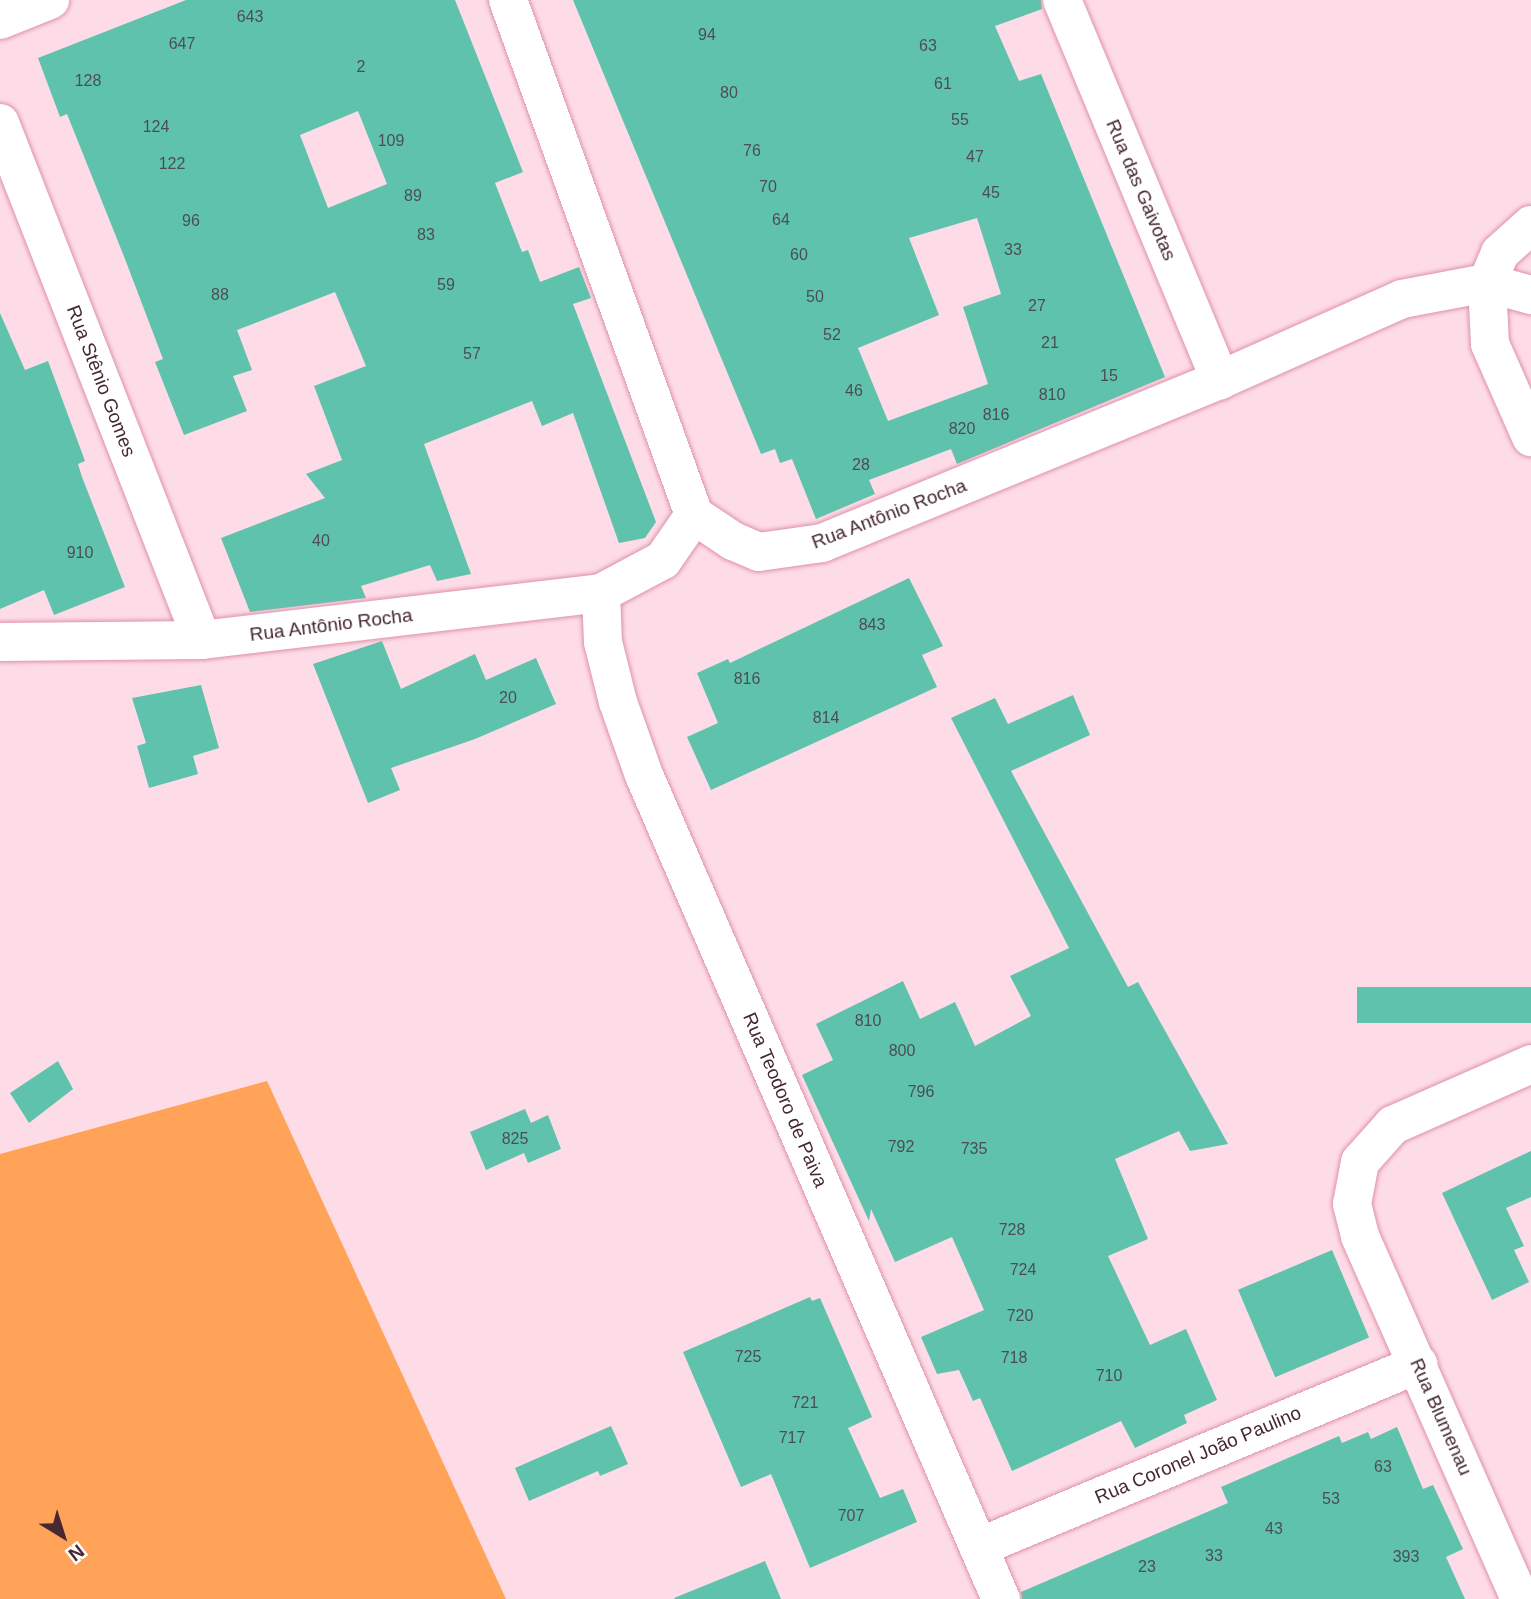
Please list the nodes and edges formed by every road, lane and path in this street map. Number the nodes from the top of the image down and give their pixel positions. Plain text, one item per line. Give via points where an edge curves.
1 (50, 0) edge
2 (508, 0) edge
3 (1062, 0) edge
4 (0, 20) edge
5 (0, 123) edge
6 (1531, 225) edge
7 (1487, 283) junction
8 (1531, 295) edge
9 (1220, 380) junction
10 (1531, 437) edge
11 (694, 515) junction
12 (601, 593) junction
13 (202, 640) junction
14 (0, 642) edge
15 (1531, 1065) edge
16 (1418, 1364) junction
17 (979, 1547) junction
18 (1001, 1599) edge
19 (1520, 1599) edge

1 - 4 street
2 - 11 street
3 - 9 street, Rua das Gaivotas
5 - 13 street, Rua Stênio Gomes
6 - 7 street via 1500,253
7 - 8 street, Rua Antônio Rocha
7 - 9 street, Rua Antônio Rocha via 1402,299
7 - 10 street via 1490,344
9 - 11 street, Rua Antônio Rocha via 822,543 759,552
11 - 12 street, Rua Antônio Rocha via 663,560
12 - 13 street, Rua Antônio Rocha
12 - 17 street, Rua Teodoro de Paiva via 603,642 644,775
13 - 14 street, Rua Antônio Rocha
15 - 16 street, Rua Blumenau via 1392,1125 1360,1161 1352,1204 1360,1236
16 - 17 street, Rua Coronel João Paulino
16 - 19 street, Rua Blumenau
17 - 18 street, Rua Teodoro de Paiva

